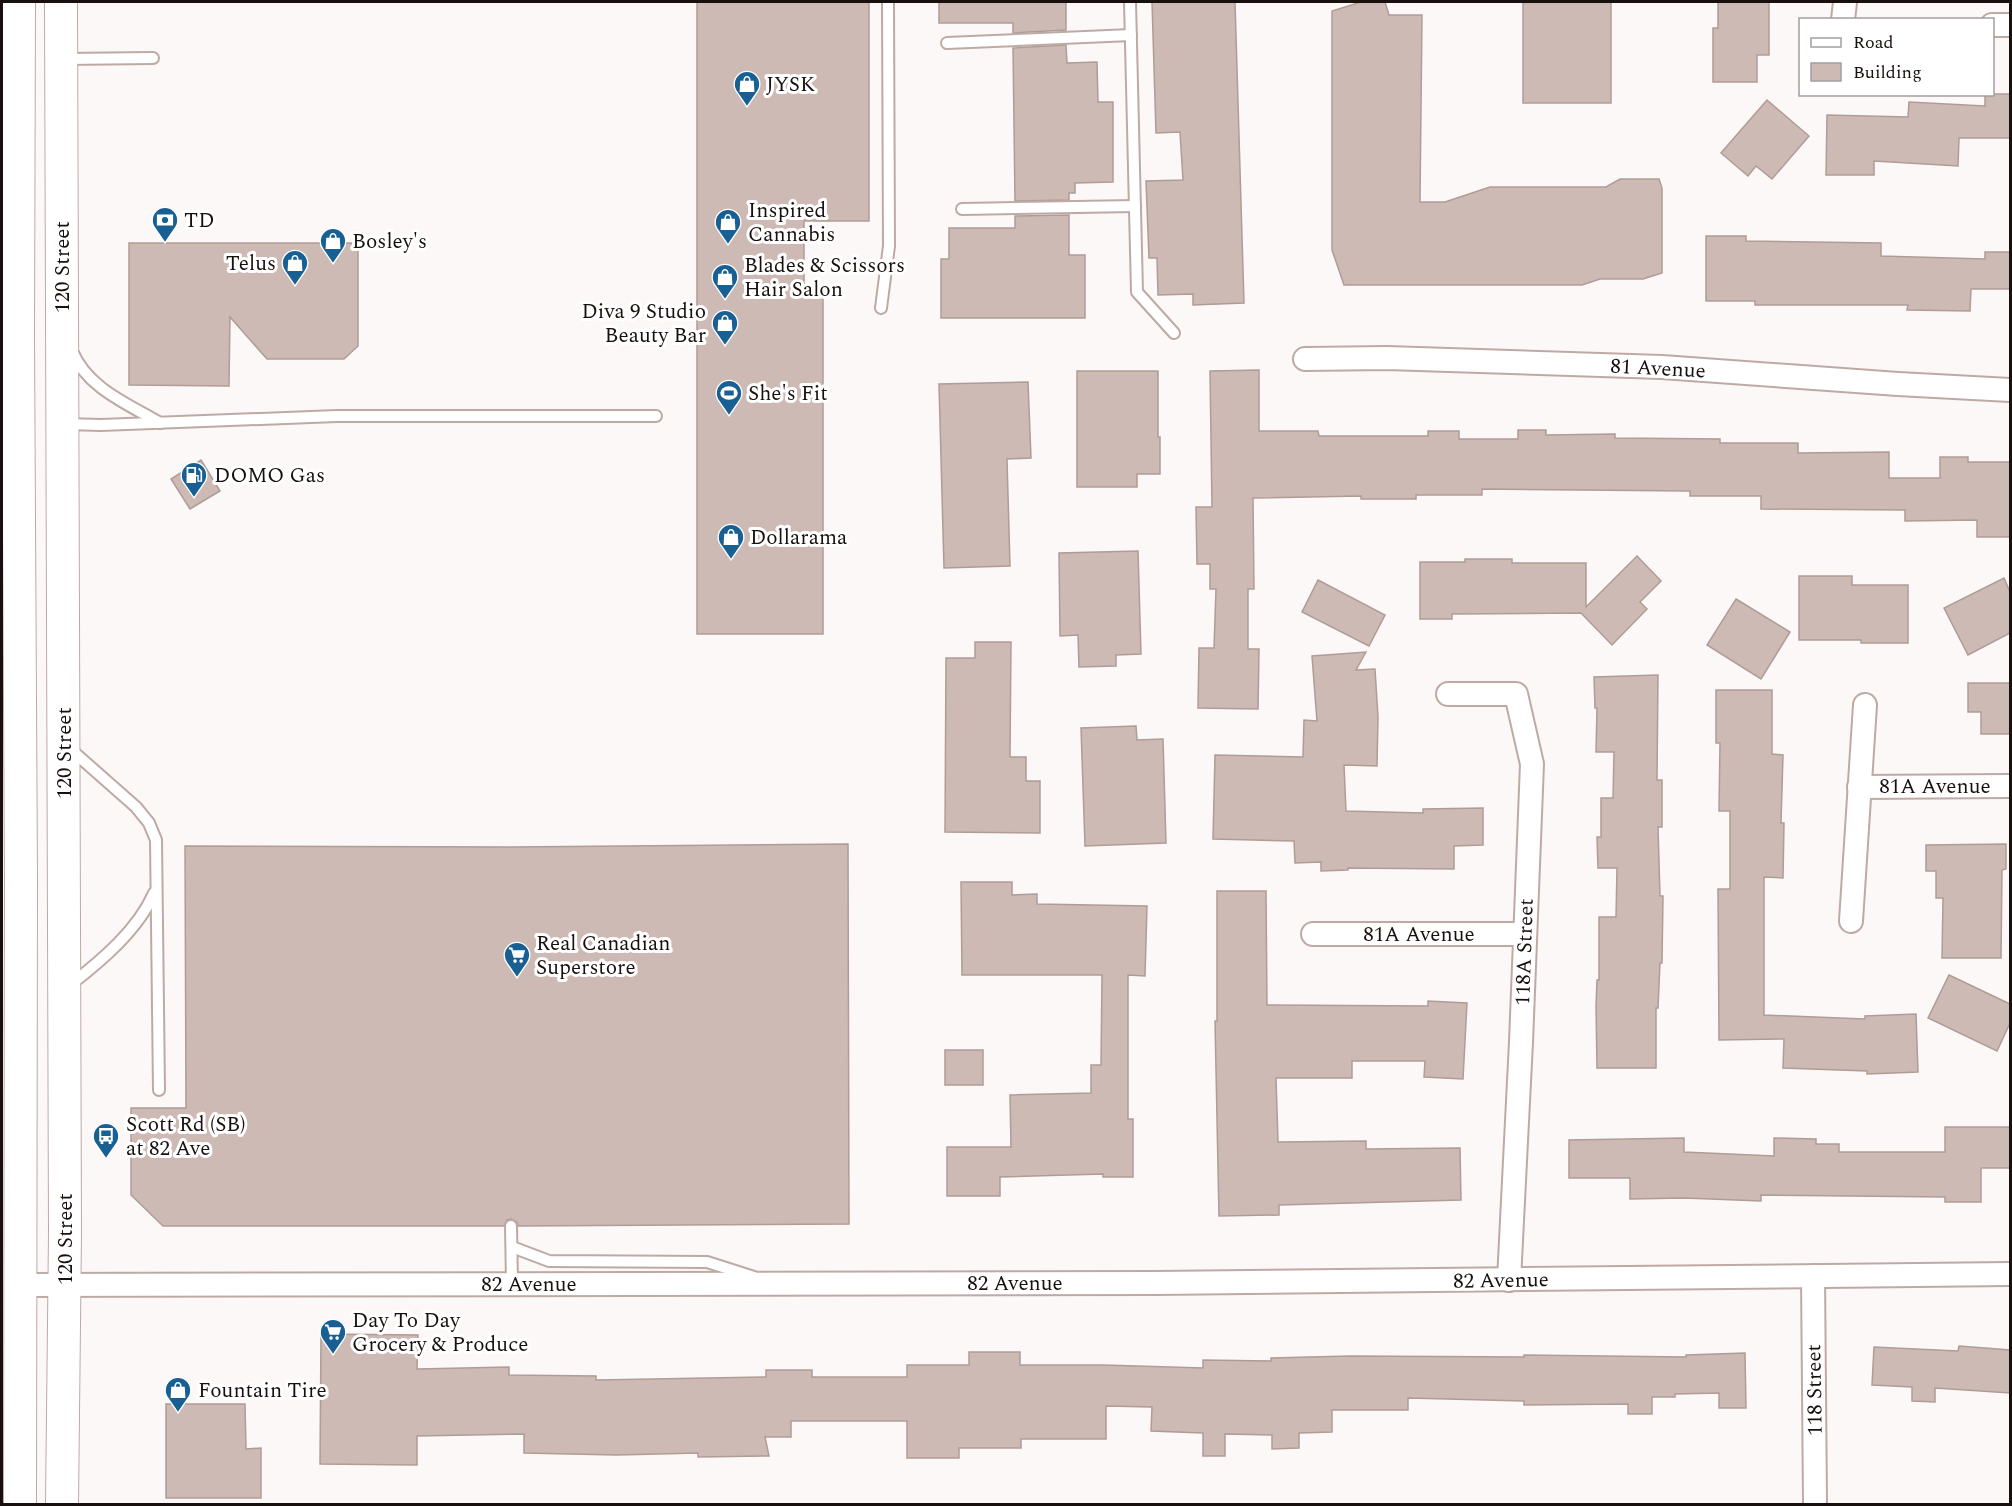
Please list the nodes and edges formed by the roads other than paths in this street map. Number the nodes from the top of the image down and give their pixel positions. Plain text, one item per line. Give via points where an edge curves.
1 (19, 2) edge
2 (61, 2) edge
3 (888, 2) edge
4 (1130, 2) edge
5 (1845, 2) edge
6 (1843, 18) edge
7 (1994, 25) edge
8 (2010, 25) edge
9 (1131, 35) junction
10 (947, 43) dead end
11 (153, 58) dead end
12 (61, 59) junction
13 (1135, 206) junction
14 (962, 209) dead end
15 (881, 308) dead end
16 (62, 325) junction
17 (1174, 333) dead end
18 (18, 338) junction
19 (1305, 359) dead end
20 (2010, 390) edge
21 (656, 416) dead end
22 (161, 423) junction
23 (63, 424) junction
24 (14, 475) junction
25 (62, 564) junction
26 (1448, 694) dead end
27 (1864, 705) dead end
28 (64, 742) junction
29 (2010, 786) edge
30 (1859, 787) junction
31 (157, 888) junction
32 (1851, 921) dead end
33 (1313, 934) dead end
34 (1525, 934) junction
35 (64, 990) junction
36 (159, 1090) dead end
37 (511, 1226) dead end
38 (512, 1247) junction
39 (2010, 1274) edge
40 (1813, 1276) junction
41 (1509, 1280) junction
42 (65, 1284) junction
43 (512, 1284) junction
44 (20, 1285) junction
45 (780, 1285) junction
46 (20, 1504) edge
47 (62, 1504) edge
48 (1815, 1504) edge

1 - 18 main road, 120 Street
2 - 12 main road, 120 Street
3 - 15 lane via 889,246
4 - 9 lane
5 - 6 street
7 - 8 street
9 - 10 lane
9 - 13 lane
11 - 12 lane
12 - 16 main road, 120 Street
13 - 14 lane
13 - 17 lane via 1137,292
16 - 22 lane via 75,357 95,383
16 - 23 main road, 120 Street
18 - 23 main road via 33,365 40,410 49,421
18 - 24 main road, 120 Street via 12,392
19 - 20 street, 81 Avenue via 1662,367
21 - 22 lane via 337,416
22 - 23 lane
23 - 25 main road, 120 Street
24 - 25 main road via 33,477 41,488 45,539
24 - 44 main road, 120 Street
25 - 28 main road, 120 Street
26 - 34 street, 118A Street via 1515,694 1532,764
27 - 30 street, 81A Avenue
28 - 31 lane via 149,823 156,840
28 - 35 main road, 120 Street
29 - 30 street, 81A Avenue
30 - 32 street, 81A Avenue
31 - 35 lane via 127,933 100,962
31 - 36 lane
33 - 34 street, 81A Avenue
34 - 41 street, 118A Street
35 - 42 main road, 120 Street
37 - 38 lane
38 - 43 lane
38 - 45 lane via 549,1261 707,1262
39 - 40 street, 82 Avenue
40 - 41 street, 82 Avenue
40 - 48 street, 118 Street
41 - 45 street, 82 Avenue
42 - 43 street, 82 Avenue
42 - 44 street, 82 Avenue
42 - 47 main road, 120 Street
43 - 45 street, 82 Avenue
44 - 46 main road, 120 Street

